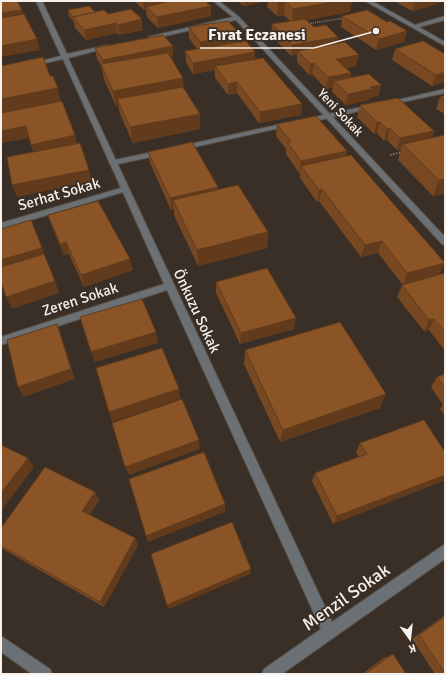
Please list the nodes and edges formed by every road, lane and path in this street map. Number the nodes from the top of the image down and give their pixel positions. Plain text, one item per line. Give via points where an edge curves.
1 (39, 1) edge
2 (216, 1) edge
3 (368, 1) edge
4 (237, 18) junction
5 (346, 18) edge
6 (445, 18) edge
7 (307, 24) edge
8 (414, 27) junction
9 (147, 38) edge
10 (445, 44) edge
11 (117, 45) edge
12 (64, 56) junction
13 (22, 66) edge
14 (445, 91) edge
15 (383, 104) edge
16 (375, 106) edge
17 (328, 116) junction
18 (174, 150) edge
19 (167, 151) edge
20 (406, 152) edge
21 (369, 160) junction
22 (113, 163) junction
23 (125, 189) junction
24 (1, 226) edge
25 (445, 242) edge
26 (169, 286) junction
27 (1, 341) edge
28 (445, 551) edge
29 (329, 632) junction
30 (1, 643) edge
31 (45, 674) edge
32 (270, 674) edge

1 - 12 street, Önkuzu Sokak
2 - 4 street, Yeni Sokak
3 - 8 street
4 - 9 street
4 - 17 street, Yeni Sokak
5 - 7 path
6 - 8 street
8 - 10 street
11 - 12 street
12 - 13 street
12 - 22 street, Önkuzu Sokak
14 - 15 street
16 - 17 street
17 - 18 street
17 - 21 street, Yeni Sokak
19 - 22 street
20 - 21 path
21 - 25 street, Yeni Sokak
22 - 23 street, Önkuzu Sokak
23 - 24 street, Serhat Sokak
23 - 26 street, Önkuzu Sokak
26 - 27 street, Zeren Sokak
26 - 29 street, Önkuzu Sokak
28 - 29 street, Menzil Sokak
29 - 32 street, Menzil Sokak
30 - 31 street

